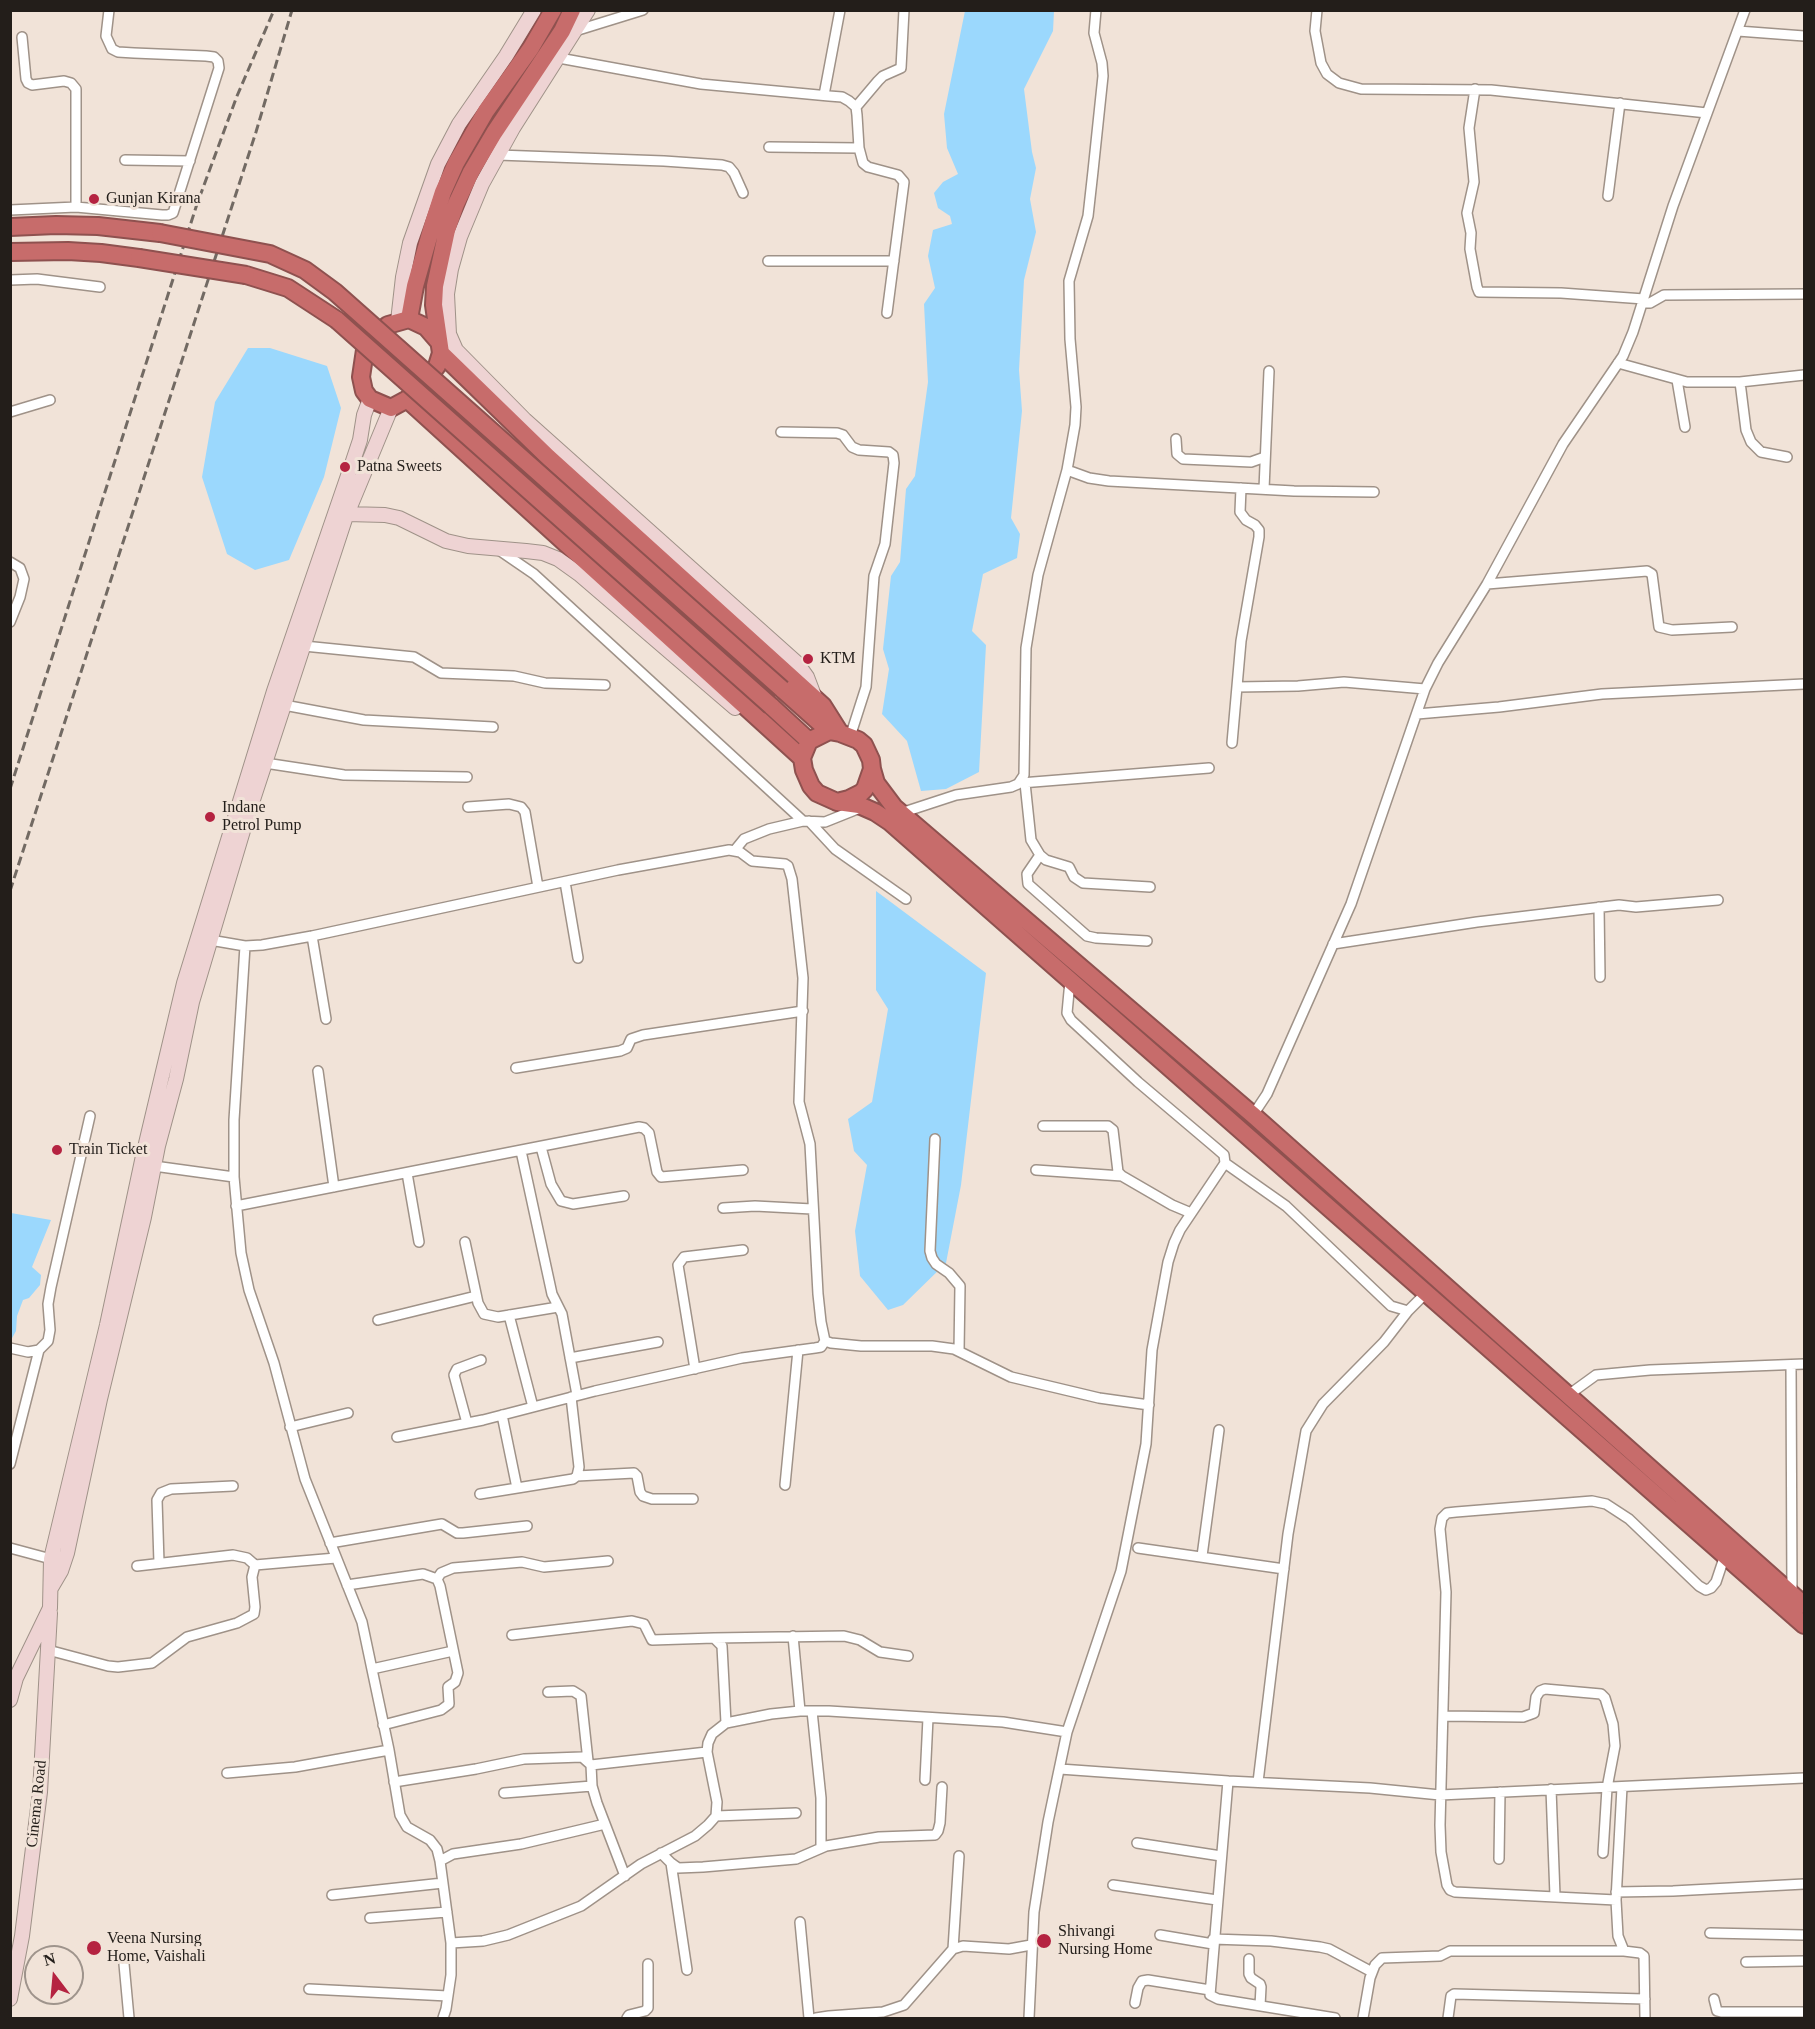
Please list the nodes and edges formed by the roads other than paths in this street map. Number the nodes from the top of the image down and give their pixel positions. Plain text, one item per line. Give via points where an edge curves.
1 (109, 10) edge
2 (534, 10) edge
3 (553, 10) edge
4 (572, 10) edge
5 (588, 10) edge
6 (643, 10) edge
7 (840, 10) edge
8 (904, 10) edge
9 (1096, 10) edge
10 (1317, 10) edge
11 (1745, 10) edge
12 (575, 31) junction
13 (1738, 31) junction
14 (1804, 36) edge
15 (22, 37) dead end
16 (559, 58) junction
17 (1475, 89) junction
18 (824, 95) junction
19 (1620, 103) junction
20 (856, 107) junction
21 (1707, 113) junction
22 (768, 147) dead end
23 (859, 148) junction
24 (498, 155) junction
25 (125, 160) dead end
26 (190, 161) junction
27 (743, 194) dead end
28 (1608, 196) dead end
29 (76, 207) junction
30 (10, 210) edge
31 (10, 227) edge
32 (10, 252) edge
33 (768, 261) dead end
34 (894, 261) junction
35 (10, 280) edge
36 (100, 287) dead end
37 (441, 290) junction
38 (1804, 294) edge
39 (1643, 301) junction
40 (887, 314) dead end
41 (404, 320) junction
42 (440, 347) junction
43 (1618, 363) junction
44 (1269, 371) dead end
45 (1804, 375) edge
46 (1677, 380) junction
47 (1740, 381) junction
48 (370, 399) junction
49 (407, 399) junction
50 (50, 400) dead end
51 (391, 408) junction
52 (10, 412) edge
53 (1685, 427) dead end
54 (781, 432) dead end
55 (1176, 439) dead end
56 (1265, 457) junction
57 (1787, 457) dead end
58 (1067, 470) junction
59 (1241, 488) junction
60 (1264, 489) junction
61 (1374, 492) dead end
62 (347, 514) junction
63 (497, 549) junction
64 (10, 562) edge
65 (1487, 584) junction
66 (10, 622) edge
67 (1732, 627) dead end
68 (304, 646) junction
69 (1804, 684) edge
70 (605, 685) dead end
71 (1237, 687) junction
72 (1425, 689) junction
73 (816, 700) junction
74 (284, 705) junction
75 (1417, 714) junction
76 (493, 727) dead end
77 (840, 733) junction
78 (809, 741) junction
79 (1232, 743) dead end
80 (788, 745) junction
81 (802, 758) junction
82 (265, 763) junction
83 (1209, 768) dead end
84 (872, 769) junction
85 (466, 777) dead end
86 (1022, 783) junction
87 (837, 802) junction
88 (468, 807) dead end
89 (863, 807) junction
90 (901, 813) junction
91 (806, 821) junction
92 (735, 850) junction
93 (230, 852) junction
94 (1040, 855) junction
95 (565, 882) junction
96 (538, 887) junction
97 (1150, 887) dead end
98 (906, 899) dead end
99 (1718, 900) dead end
100 (1599, 907) junction
101 (312, 936) junction
102 (210, 940) junction
103 (1147, 941) dead end
104 (1333, 944) junction
105 (245, 946) junction
106 (578, 958) dead end
107 (1600, 977) dead end
108 (1070, 981) junction
109 (803, 1011) junction
110 (326, 1019) dead end
111 (516, 1068) dead end
112 (318, 1071) dead end
113 (1253, 1115) junction
114 (90, 1116) dead end
115 (1043, 1126) dead end
116 (935, 1139) dead end
117 (541, 1147) junction
118 (521, 1151) junction
119 (1224, 1163) junction
120 (154, 1166) junction
121 (743, 1170) dead end
122 (1036, 1170) dead end
123 (407, 1173) junction
124 (1122, 1176) junction
125 (234, 1177) junction
126 (334, 1187) junction
127 (624, 1196) dead end
128 (236, 1206) junction
129 (723, 1208) dead end
130 (812, 1209) junction
131 (1191, 1213) junction
132 (419, 1242) dead end
133 (465, 1242) dead end
134 (743, 1250) dead end
135 (1426, 1293) junction
136 (476, 1296) junction
137 (558, 1307) junction
138 (1408, 1311) junction
139 (509, 1315) junction
140 (378, 1320) dead end
141 (825, 1341) junction
142 (658, 1342) dead end
143 (10, 1348) edge
144 (39, 1350) junction
145 (798, 1350) junction
146 (959, 1351) junction
147 (570, 1358) junction
148 (481, 1360) dead end
149 (1804, 1364) edge
150 (1791, 1365) junction
151 (695, 1369) junction
152 (574, 1396) junction
153 (1567, 1396) junction
154 (1149, 1405) junction
155 (533, 1407) junction
156 (348, 1413) dead end
157 (502, 1415) junction
158 (467, 1423) junction
159 (290, 1427) junction
160 (1219, 1430) dead end
161 (398, 1437) dead end
162 (10, 1464) edge
163 (577, 1476) junction
164 (785, 1485) dead end
165 (233, 1486) dead end
166 (517, 1488) junction
167 (480, 1494) dead end
168 (693, 1499) dead end
169 (527, 1526) dead end
170 (330, 1543) junction
171 (10, 1548) edge
172 (1138, 1548) dead end
173 (1725, 1555) junction
174 (1202, 1556) junction
175 (336, 1558) junction
176 (51, 1559) junction
177 (608, 1561) dead end
178 (159, 1563) junction
179 (255, 1565) junction
180 (137, 1566) dead end
181 (1284, 1569) junction
182 (436, 1579) junction
183 (347, 1585) junction
184 (51, 1588) junction
185 (1798, 1599) edge
186 (50, 1608) junction
187 (1804, 1625) edge
188 (512, 1635) dead end
189 (793, 1636) junction
190 (714, 1638) junction
191 (48, 1650) junction
192 (453, 1651) junction
193 (908, 1656) dead end
194 (372, 1669) junction
195 (13, 1679) edge
196 (548, 1692) dead end
197 (10, 1700) edge
198 (800, 1711) junction
199 (812, 1711) junction
200 (1444, 1716) junction
201 (928, 1718) junction
202 (726, 1723) junction
203 (383, 1725) junction
204 (1067, 1732) junction
205 (389, 1750) junction
206 (706, 1752) junction
207 (589, 1763) junction
208 (1060, 1769) junction
209 (227, 1773) dead end
210 (1804, 1778) edge
211 (925, 1780) dead end
212 (1228, 1781) junction
213 (394, 1782) junction
214 (1258, 1782) junction
215 (592, 1786) junction
216 (942, 1787) dead end
217 (1622, 1787) junction
218 (1607, 1788) junction
219 (1551, 1789) junction
220 (1500, 1792) junction
221 (504, 1793) dead end
222 (1440, 1794) junction
223 (796, 1813) dead end
224 (716, 1816) junction
225 (605, 1824) junction
226 (1137, 1843) dead end
227 (821, 1848) junction
228 (661, 1853) junction
229 (1603, 1853) dead end
230 (959, 1856) dead end
231 (1221, 1856) junction
232 (1499, 1859) dead end
233 (440, 1861) junction
234 (671, 1863) junction
235 (625, 1876) junction
236 (443, 1883) junction
237 (1804, 1884) edge
238 (1113, 1885) dead end
239 (332, 1895) dead end
240 (1555, 1896) junction
241 (1616, 1896) junction
242 (1217, 1900) junction
243 (447, 1912) junction
244 (369, 1918) dead end
245 (800, 1922) dead end
246 (1710, 1933) dead end
247 (1160, 1935) dead end
248 (1804, 1935) edge
249 (1213, 1942) junction
250 (451, 1943) junction
251 (1031, 1945) junction
252 (953, 1949) junction
253 (1624, 1951) junction
254 (1249, 1959) dead end
255 (1804, 1961) edge
256 (1746, 1962) dead end
257 (124, 1964) dead end
258 (648, 1964) dead end
259 (687, 1970) dead end
260 (1372, 1972) junction
261 (309, 1989) dead end
262 (1210, 1990) junction
263 (448, 1996) junction
264 (10, 1999) edge
265 (1645, 1999) junction
266 (1714, 1999) dead end
267 (1135, 2002) dead end
268 (1260, 2006) junction
269 (1804, 2012) edge
270 (129, 2019) edge
271 (443, 2019) edge
272 (627, 2019) edge
273 (809, 2019) edge
274 (816, 2019) edge
275 (1029, 2019) edge
276 (1335, 2019) edge
277 (1363, 2019) edge
278 (1448, 2019) edge
279 (1645, 2019) edge

1 - 26 street via 106,36 112,49 206,56 218,61
2 - 41 main road via 459,124 438,164 410,243 403,277
3 - 41 highway via 456,163 443,192
4 - 37 highway via 562,32 494,133 456,204 447,230
5 - 12 main road
6 - 12 street
7 - 18 street
8 - 20 street via 901,68 883,76
9 - 58 street via 1094,33 1103,76 1088,216 1069,281 1076,407
10 - 17 street via 1321,63 1339,83 1361,88
11 - 13 street
12 - 16 main road
13 - 14 street
13 - 21 street
15 - 29 street via 28,83 64,81 76,89
16 - 18 street via 701,84
16 - 24 main road
17 - 19 street
17 - 39 street via 1469,124 1474,182 1467,213 1479,292 1542,292
18 - 20 street via 842,97
19 - 21 street
19 - 28 street
20 - 23 street
21 - 39 street
22 - 23 street
23 - 34 street via 868,167 898,176 904,182
24 - 27 street via 722,165 735,173
24 - 37 main road via 482,184
25 - 26 street
26 - 29 street via 173,213
29 - 30 street
31 - 77 highway, bridge via 98,226 160,232 270,254 305,270 334,291 782,689
32 - 78 highway, bridge via 101,253 246,275 288,288 337,320
33 - 34 street
34 - 40 street
35 - 36 street via 37,279
37 - 42 highway via 434,305
37 - 73 main road via 449,334 456,350 471,367 797,663
38 - 39 street via 1664,295 1650,303
39 - 43 street
41 - 42 highway via 431,331
41 - 48 highway via 387,325 371,338 365,350 361,377
42 - 49 highway via 438,366 415,395
42 - 73 highway via 548,457
43 - 46 street
43 - 65 street via 1563,444
44 - 56 street
45 - 47 street
46 - 47 street
46 - 53 street
47 - 57 street via 1750,442 1761,452
48 - 51 highway
48 - 93 main road via 353,461 295,627
49 - 51 highway
49 - 80 highway
50 - 52 street
51 - 62 main road
54 - 77 street via 837,433 859,450 893,455 885,544 874,576 866,687
55 - 56 street via 1177,454 1183,459 1251,462
56 - 60 street
58 - 59 street via 1109,481
58 - 86 street via 1038,575 1026,648 1026,760
59 - 60 street
59 - 71 street via 1240,512 1259,530 1259,537
60 - 61 street
62 - 63 main road via 399,518 446,541
62 - 68 main road
63 - 80 main road via 543,554 566,564 760,729
63 - 91 street via 534,574
64 - 66 street via 20,567 24,579
65 - 67 street via 1647,571 1652,574 1659,627
65 - 72 street
68 - 70 street via 414,657 441,673
68 - 74 main road
69 - 75 street via 1613,693
71 - 72 street via 1344,682
71 - 79 street
72 - 75 street
73 - 77 highway
74 - 76 street via 363,720
74 - 82 main road
75 - 104 street via 1351,904
77 - 78 highway
77 - 84 highway via 864,745
78 - 81 highway
80 - 81 highway
81 - 87 highway via 811,786
82 - 85 street via 344,776
82 - 93 main road
83 - 86 street
84 - 87 highway via 861,793
84 - 90 highway via 876,783
86 - 90 street via 944,798
86 - 94 street via 1031,840
87 - 89 highway
88 - 96 street via 521,807
89 - 91 street via 825,822
89 - 108 highway via 890,822
90 - 113 highway
91 - 92 street via 744,839
91 - 98 street via 836,849
92 - 95 street
92 - 109 street via 752,861 788,866 803,978
93 - 102 main road
93 - 176 main road, Cinema Road via 184,983
94 - 97 street via 1069,867 1083,883
94 - 103 street via 1027,874 1028,884 1087,936
95 - 96 street
95 - 106 street
96 - 101 street
99 - 100 street
100 - 104 street
100 - 107 street
101 - 105 street
101 - 110 street
102 - 105 street
102 - 120 main road
104 - 113 street via 1267,1094
105 - 125 street
108 - 119 street via 1067,1012 1071,1020 1224,1155
108 - 135 highway
109 - 111 street via 643,1035 620,1051
109 - 130 street via 799,1102 810,1144
112 - 126 street
113 - 153 highway
114 - 144 street via 51,1287 48,1341
115 - 124 street via 1108,1126 1113,1130 1118,1172
116 - 146 street via 930,1251 936,1264 960,1286
117 - 118 street
117 - 121 street via 639,1127 649,1133 661,1177
117 - 127 street via 551,1184 561,1201 573,1204
118 - 123 street
118 - 137 street
119 - 131 street
119 - 138 street via 1286,1206 1391,1306
120 - 125 street
120 - 184 main road via 67,1553
122 - 124 street
123 - 126 street
123 - 132 street
124 - 131 street
125 - 128 street
126 - 128 street
128 - 159 street via 249,1290
129 - 130 street
130 - 141 street
131 - 154 street via 1168,1262 1152,1350
133 - 136 street
134 - 151 street via 684,1257 678,1265
135 - 138 street
135 - 173 highway
136 - 139 street via 484,1314
136 - 140 street
137 - 139 street
137 - 147 street
138 - 181 street via 1384,1342 1323,1404 1306,1431
139 - 155 street
141 - 145 street via 821,1347
141 - 146 street
142 - 147 street
143 - 144 street
144 - 162 street
145 - 151 street
145 - 164 street
146 - 154 street via 1011,1377 1099,1398
147 - 152 street
148 - 158 street via 457,1369 454,1375
149 - 150 street
150 - 153 street via 1596,1375
150 - 185 street
151 - 152 street
152 - 155 street
152 - 163 street
153 - 185 highway
154 - 204 street via 1146,1444 1121,1571
155 - 157 street
156 - 159 street
157 - 158 street
157 - 166 street
158 - 161 street
159 - 170 street
160 - 174 street
163 - 166 street
163 - 168 street via 634,1473 643,1496
165 - 178 street via 171,1489 161,1493 157,1500
166 - 167 street
169 - 170 street via 457,1533 436,1524
170 - 175 street
171 - 176 street
172 - 174 street
173 - 187 highway
173 - 200 street via 1716,1581 1706,1590 1629,1519 1606,1504 1447,1513 1440,1529 1446,1592
174 - 181 street
175 - 179 street
175 - 183 street
176 - 184 main road, Cinema Road
177 - 182 street via 544,1567 522,1562 453,1568
178 - 179 street via 233,1555 247,1558
178 - 180 street
179 - 191 street via 254,1614 188,1637 152,1663 108,1666
181 - 214 street
182 - 183 street via 423,1574
182 - 192 street
183 - 194 street via 362,1622
184 - 186 main road, Cinema Road
186 - 191 main road, Cinema Road
186 - 195 main road
188 - 190 street via 633,1621 644,1624 652,1640
189 - 190 street
189 - 193 street via 854,1637 880,1652
189 - 198 street
190 - 202 street via 722,1646
191 - 264 main road, Cinema Road via 40,1792
192 - 194 street
192 - 203 street via 458,1678 448,1687 449,1704
194 - 203 street
195 - 197 main road
196 - 207 street via 573,1691 581,1696
198 - 199 street
198 - 202 street
199 - 201 street
199 - 227 street via 821,1798
200 - 218 street via 1523,1717 1534,1713 1536,1697 1545,1689 1601,1694 1608,1705 1614,1736
200 - 222 street
201 - 204 street via 1003,1722
201 - 211 street
202 - 206 street via 712,1734
203 - 205 street
204 - 208 street
205 - 209 street via 295,1767
205 - 213 street
206 - 207 street
206 - 224 street via 717,1802
207 - 213 street via 573,1756 524,1759
207 - 215 street
208 - 212 street
208 - 251 street via 1037,1885
210 - 217 street
212 - 214 street
212 - 231 street
213 - 233 street via 400,1815 407,1827 430,1840
214 - 222 street
215 - 221 street
215 - 225 street
216 - 227 street via 940,1823 935,1835 879,1837
217 - 218 street
217 - 241 street
218 - 219 street
218 - 229 street
219 - 220 street
219 - 240 street
220 - 222 street
220 - 232 street
222 - 240 street via 1441,1852 1450,1890
223 - 224 street
224 - 228 street via 694,1836
225 - 233 street via 521,1845 453,1854
225 - 235 street
226 - 231 street
227 - 234 street via 784,1861 683,1868
228 - 234 street
228 - 235 street
230 - 252 street
231 - 242 street
233 - 236 street
234 - 259 street
235 - 250 street via 581,1906 547,1921 483,1941
236 - 239 street
236 - 243 street
237 - 241 street
238 - 242 street
240 - 241 street
241 - 253 street via 1618,1936
242 - 249 street
243 - 244 street
243 - 250 street
245 - 273 street
246 - 248 street
247 - 249 street
249 - 260 street via 1271,1941 1320,1947
249 - 262 street
250 - 263 street
251 - 252 street
251 - 275 street
252 - 274 street via 904,2005 883,2012
253 - 260 street via 1450,1951 1440,1956 1382,1958
253 - 265 street via 1643,1954
254 - 268 street via 1249,1974 1262,1987
255 - 256 street
257 - 270 street
258 - 272 street via 648,2008 628,2015
260 - 277 street
261 - 263 street
262 - 267 street via 1148,1980 1139,1984
262 - 268 street via 1213,1998
263 - 271 street
265 - 278 street via 1454,1994
265 - 279 street
266 - 269 street via 1721,2012
268 - 276 street

